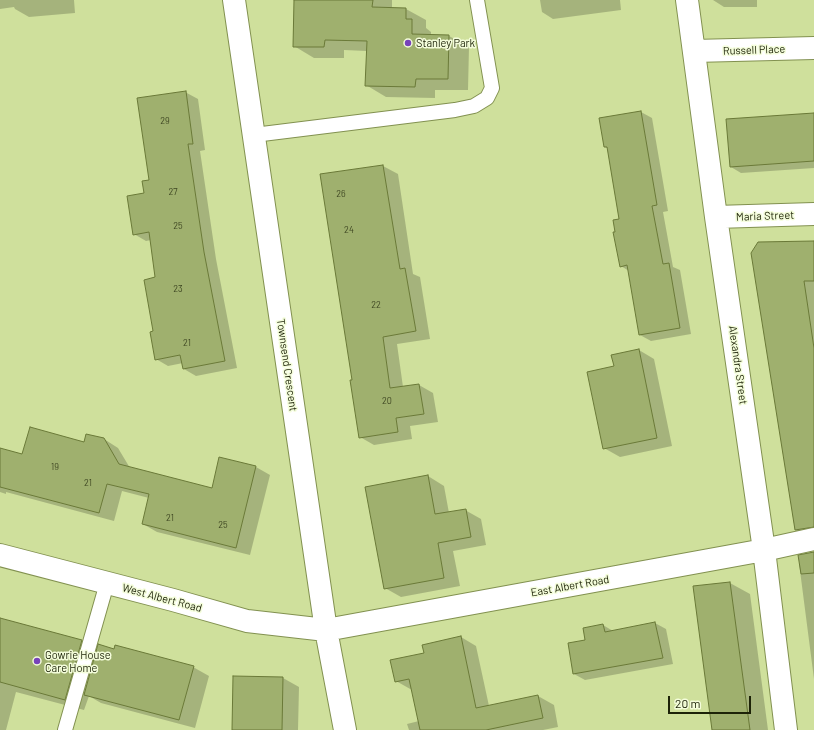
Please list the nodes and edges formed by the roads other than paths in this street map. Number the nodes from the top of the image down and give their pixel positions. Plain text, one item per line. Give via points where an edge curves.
1 (234, 0) edge
2 (477, 0) edge
3 (687, 0) edge
4 (814, 48) edge
5 (694, 51) junction
6 (254, 135) junction
7 (814, 214) edge
8 (716, 217) junction
9 (814, 539) edge
10 (764, 550) junction
11 (0, 555) edge
12 (107, 583) junction
13 (326, 630) junction
14 (65, 730) edge
15 (345, 730) edge
16 (786, 730) edge

1 - 6 street, Townsend Crescent
2 - 6 lane via 492,88 487,98 474,106
3 - 5 street, Alexandra Street
4 - 5 street, Russell Place
5 - 8 street, Alexandra Street
6 - 13 street, Townsend Crescent
7 - 8 street, Maria Street
8 - 10 street, Alexandra Street
9 - 10 street, East Albert Road
10 - 13 street, East Albert Road
10 - 16 street, Alexandra Street
11 - 12 street, West Albert Road
12 - 13 street, West Albert Road via 247,621
12 - 14 lane
13 - 15 street, Townsend Crescent

